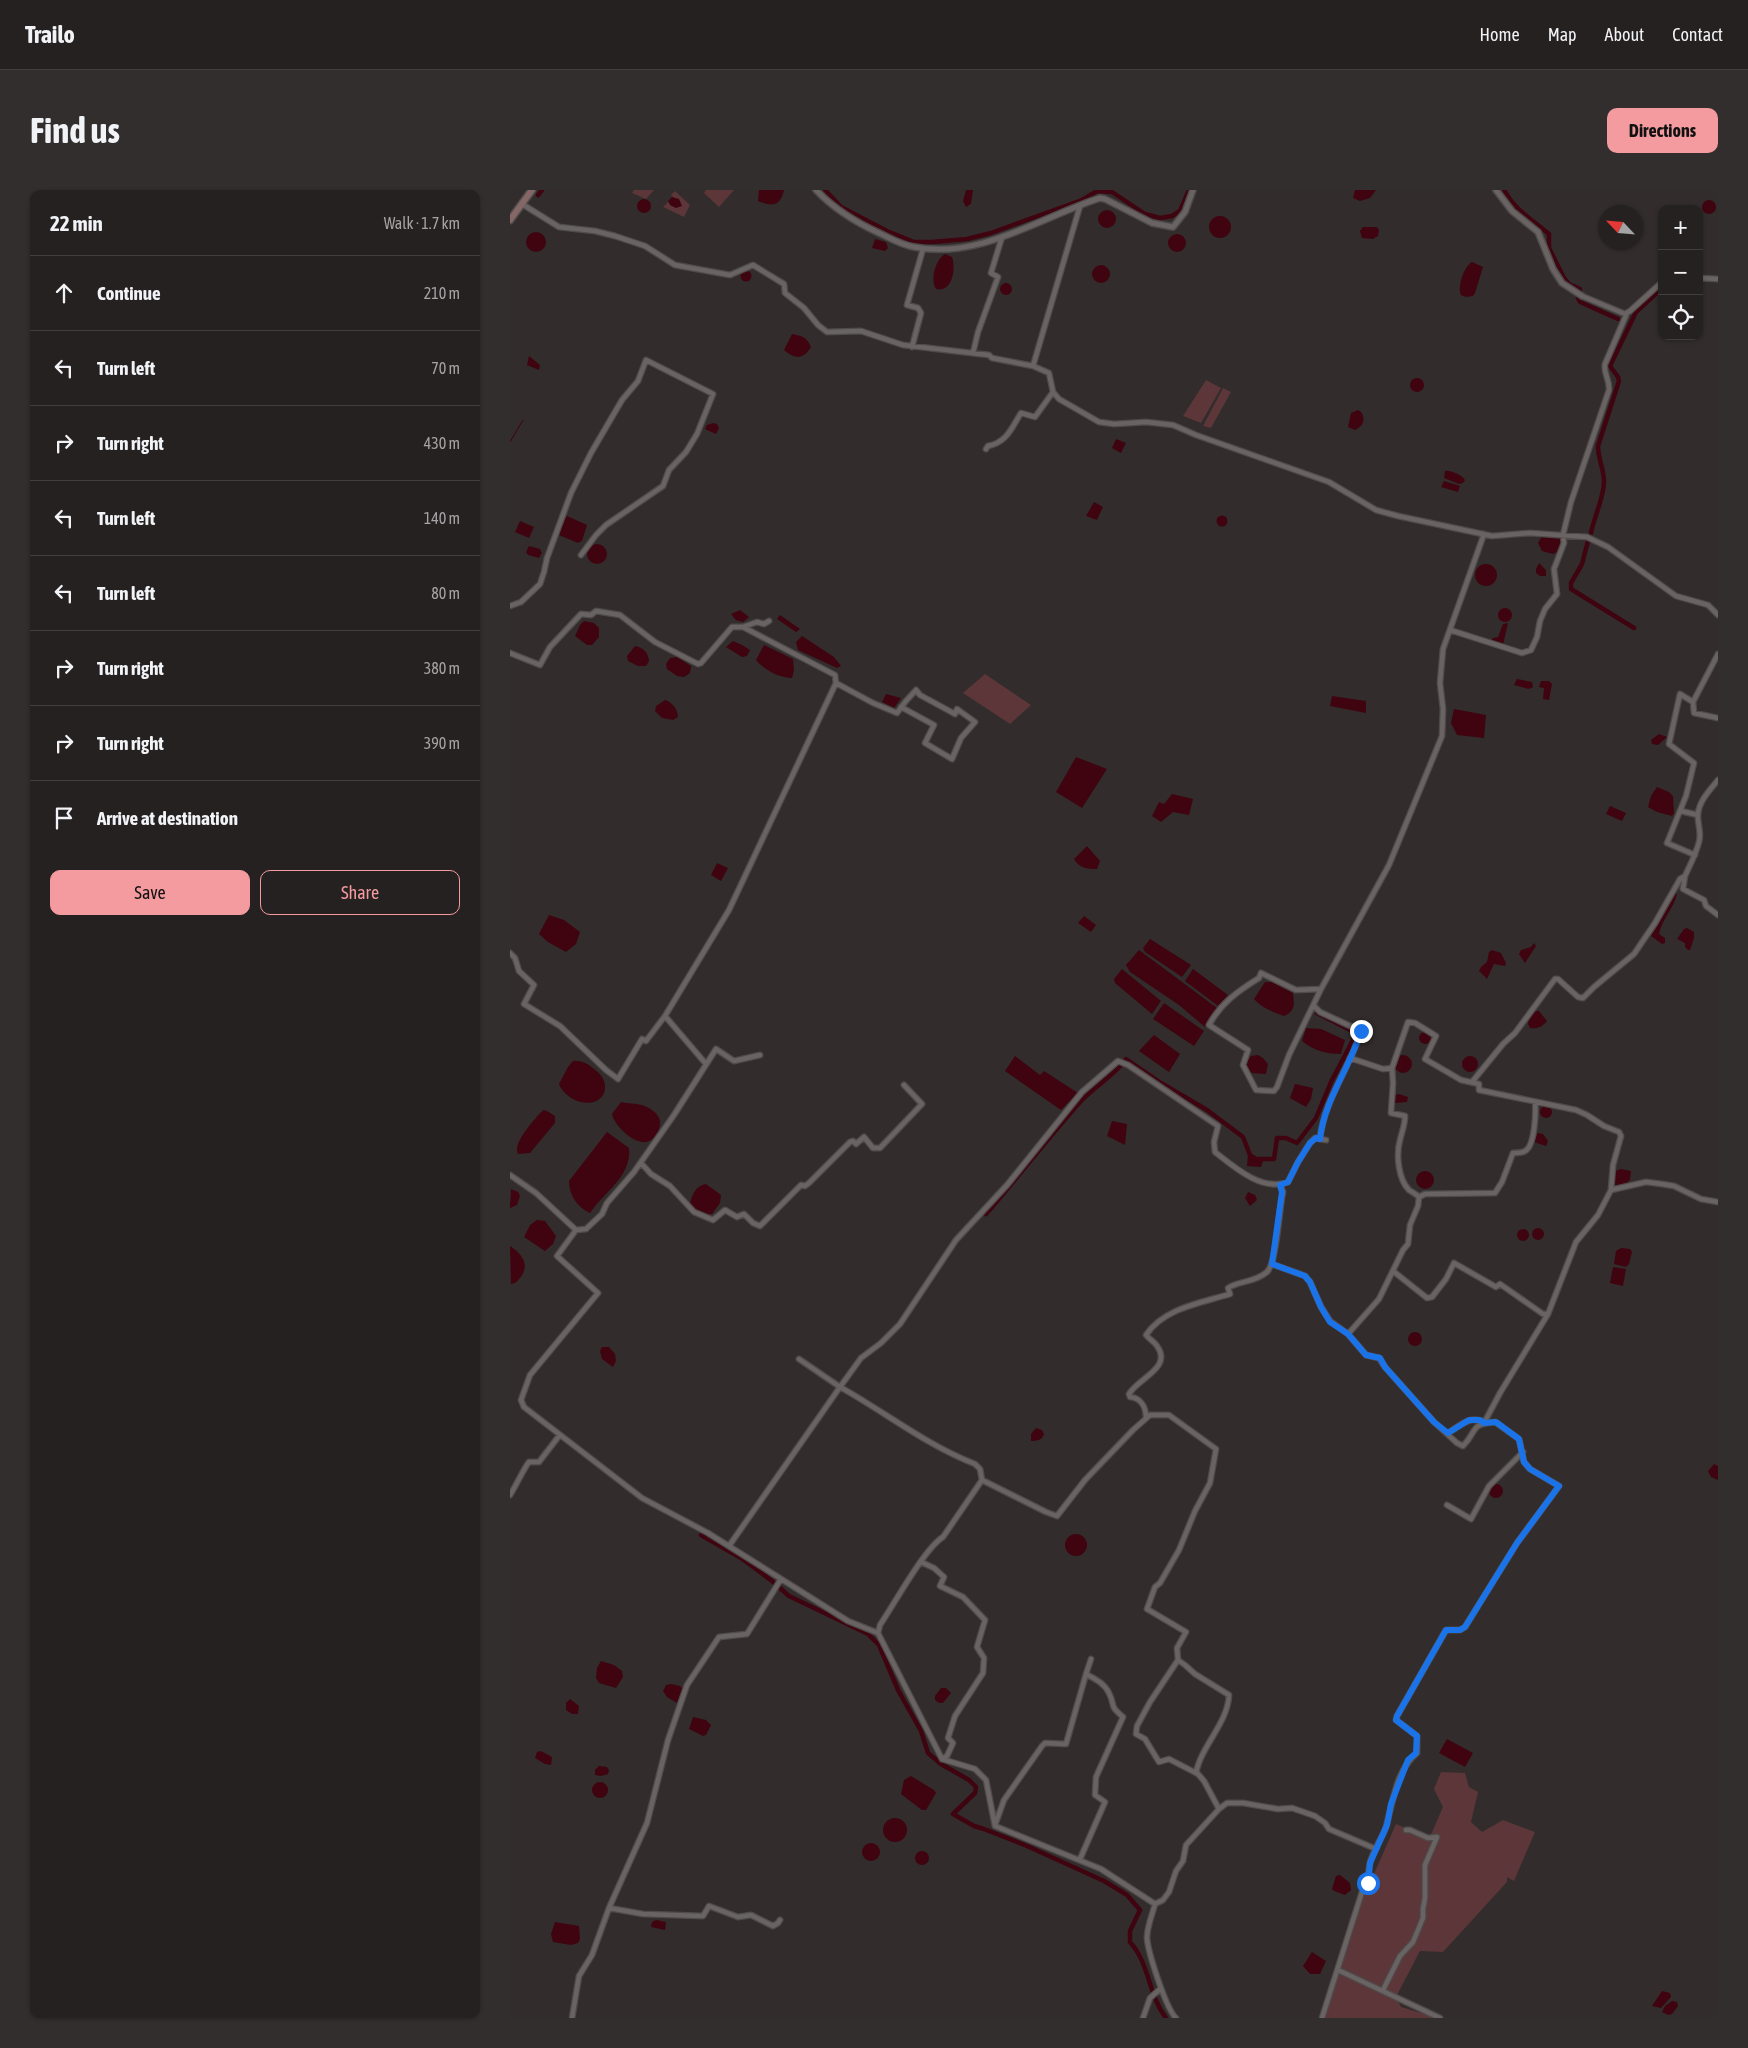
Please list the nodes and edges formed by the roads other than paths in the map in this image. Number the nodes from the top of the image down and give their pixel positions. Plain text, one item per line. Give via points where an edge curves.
1 (816, 190) edge
2 (1193, 190) edge
3 (1496, 190) edge
4 (528, 192) edge
5 (522, 204) junction
6 (1080, 206) junction
7 (510, 220) edge
8 (1002, 237) junction
9 (923, 249) junction
10 (1703, 278) edge
11 (1718, 279) edge
12 (1658, 286) edge
13 (1582, 296) joint
14 (1627, 314) junction
15 (912, 347) junction
16 (973, 353) junction
17 (1033, 366) junction
18 (1052, 392) junction
19 (986, 449) dead end
20 (1484, 534) junction
21 (1563, 535) junction
22 (581, 555) dead end
23 (510, 606) edge
24 (1718, 615) edge
25 (769, 621) dead end
26 (743, 627) junction
27 (1450, 630) junction
28 (510, 653) edge
29 (1718, 654) edge
30 (836, 683) junction
31 (1693, 702) junction
32 (901, 707) junction
33 (1718, 718) edge
34 (1717, 783) edge
35 (1681, 811) junction
36 (1698, 815) junction
37 (1694, 856) junction
38 (1685, 876) junction
39 (1718, 915) edge
40 (510, 953) edge
41 (1322, 989) junction
42 (1314, 1006) junction
43 (665, 1016) junction
44 (760, 1055) dead end
45 (1350, 1058) junction
46 (706, 1064) junction
47 (1392, 1068) junction
48 (1472, 1082) junction
49 (904, 1085) dead end
50 (1535, 1102) junction
51 (1320, 1139) junction
52 (1326, 1140) dead end
53 (641, 1162) junction
54 (510, 1175) edge
55 (1280, 1185) junction
56 (1611, 1190) junction
57 (1419, 1196) junction
58 (1718, 1202) edge
59 (576, 1230) junction
60 (1272, 1264) junction
61 (1393, 1271) junction
62 (1548, 1314) junction
63 (1348, 1334) junction
64 (799, 1359) dead end
65 (840, 1386) junction
66 (1146, 1418) junction
67 (1484, 1423) junction
68 (1448, 1433) junction
69 (559, 1436) junction
70 (1523, 1452) junction
71 (982, 1480) junction
72 (510, 1495) edge
73 (1447, 1504) dead end
74 (729, 1546) junction
75 (921, 1562) junction
76 (780, 1581) junction
77 (878, 1633) junction
78 (1091, 1659) dead end
79 (1178, 1660) junction
80 (1086, 1674) junction
81 (942, 1759) junction
82 (1196, 1773) junction
83 (1219, 1809) junction
84 (995, 1826) junction
85 (1406, 1830) dead end
86 (1376, 1849) junction
87 (1080, 1859) junction
88 (1155, 1904) junction
89 (610, 1908) junction
90 (780, 1920) dead end
91 (1338, 1970) junction
92 (1159, 1990) junction
93 (1383, 1990) junction
94 (572, 2018) edge
95 (1144, 2018) edge
96 (1176, 2018) edge
97 (1322, 2018) edge
98 (1440, 2018) edge

1 - 9 street via 856,222 902,244
2 - 6 street via 1185,212 1173,226 1152,223 1105,199
3 - 13 street via 1512,211 1538,232 1562,283
4 - 5 main road
5 - 7 main road
5 - 15 street via 560,227 615,236 645,246 675,265 730,275 753,265 784,284 785,293 827,332 862,331
6 - 8 street
6 - 17 street
8 - 9 street via 971,245
8 - 16 street via 991,273 998,277
9 - 15 street via 907,305 918,308 921,313
10 - 11 street
12 - 14 street
13 - 14 street
14 - 21 street via 1605,364 1609,390
15 - 16 street
16 - 17 street
17 - 18 street via 1049,373
18 - 19 street via 1035,417 1021,413 1005,438
18 - 20 street via 1068,405 1104,424 1146,422 1173,425 1329,482 1376,510
20 - 21 street via 1530,532
20 - 27 street
21 - 24 street via 1587,537 1599,542 1676,596 1708,605
21 - 27 street via 1564,543 1554,570 1557,594 1545,609 1531,650 1522,653
22 - 23 street via 606,525 663,486 669,470 697,434 714,394 646,360 638,381 622,400 571,493 540,584 521,602
25 - 26 street
26 - 28 street via 732,628 698,664 655,642 620,615 596,611 591,615 581,614 550,647 540,665
26 - 30 street via 835,676
27 - 41 street via 1440,683 1442,736 1389,865
29 - 31 street
30 - 32 street via 897,713
30 - 43 street via 728,910
31 - 33 street via 1694,713
31 - 35 street via 1680,694 1669,744 1694,762
32 - 32 street via 916,690 955,714 957,709 975,722 962,738 952,759 925,743 934,725
34 - 36 street via 1705,797
35 - 36 street
35 - 37 street via 1667,843
36 - 37 street via 1701,833
37 - 38 street
38 - 39 street via 1683,889 1704,900 1706,906
38 - 48 street via 1680,879 1634,954 1583,998 1555,979 1515,1033
40 - 43 street via 516,958 519,971 534,985 524,1004 560,1026 618,1079 642,1039 646,1041
41 - 42 street
41 - 42 street via 1296,990 1261,973 1259,978 1226,1001 1209,1026 1248,1050 1243,1065 1256,1090 1274,1091
42 - 45 street via 1361,1031
43 - 46 street
44 - 46 street via 734,1061 716,1048
45 - 47 street via 1383,1069
45 - 51 street via 1322,1124
46 - 53 street
47 - 48 street via 1408,1022 1414,1023 1436,1036 1425,1059 1460,1080
47 - 57 street via 1391,1113 1406,1116 1398,1154 1400,1171 1408,1189
48 - 50 street via 1480,1084 1479,1090
49 - 53 street via 922,1104 889,1141 880,1148 873,1148 864,1137 856,1144 850,1142 760,1226 744,1214 737,1217 725,1210 713,1220 694,1212 670,1186 650,1174
50 - 56 street via 1576,1110 1619,1132 1621,1136 1613,1164
50 - 57 street via 1530,1146 1524,1152 1513,1153 1495,1193
51 - 52 street
51 - 55 street via 1310,1143 1288,1182
53 - 59 street via 607,1203 602,1214 586,1229
54 - 59 street via 536,1192
55 - 60 street via 1282,1192
55 - 65 street via 1258,1182 1215,1152 1218,1126 1118,1061 1082,1092 956,1240 900,1324 861,1358
56 - 58 street via 1646,1182 1674,1186 1701,1199
56 - 62 street via 1598,1215 1576,1242
57 - 61 street via 1408,1244
59 - 69 street via 557,1256 598,1293 530,1375 521,1400 524,1407
60 - 63 street via 1305,1276 1330,1322
60 - 66 street via 1252,1281 1228,1288 1230,1294 1168,1315 1151,1327 1146,1335 1156,1344 1162,1360 1129,1394 1144,1406
61 - 62 street via 1427,1298 1432,1297 1454,1262 1496,1287 1500,1284 1543,1314
61 - 63 street via 1379,1299
62 - 67 street
63 - 68 street via 1366,1355 1380,1358 1434,1422
64 - 65 street
65 - 71 street via 930,1444 975,1464 980,1469
65 - 74 street
66 - 71 street via 1085,1480 1057,1516
66 - 79 street via 1169,1415 1216,1449 1210,1484 1147,1608 1186,1632 1177,1648
67 - 68 street via 1469,1420
67 - 68 street via 1472,1431 1463,1446
67 - 70 street via 1496,1422 1506,1429 1519,1439
69 - 72 street via 538,1462 529,1462
69 - 74 street via 642,1498
70 - 73 street via 1489,1486 1471,1519
70 - 86 street via 1524,1462 1530,1469 1559,1486 1517,1543 1465,1627 1446,1630 1397,1716 1399,1724 1417,1736 1416,1753 1408,1760 1400,1778 1387,1825
71 - 75 street
74 - 76 street
75 - 77 street
75 - 81 street via 939,1571 944,1576 940,1586 963,1596 985,1620 977,1647 984,1658 983,1673 955,1716 948,1738 953,1743
76 - 77 street via 848,1621
76 - 89 street via 747,1634 719,1637 687,1685 668,1740 647,1822
77 - 81 street
78 - 80 street
79 - 82 street via 1229,1696 1227,1708
79 - 82 street via 1150,1702 1136,1734 1145,1739 1159,1762 1169,1759
80 - 84 street via 1066,1744 1045,1743 1042,1746 1004,1800
80 - 87 street via 1101,1682 1109,1693 1112,1708 1123,1717 1096,1777 1095,1795 1105,1802
81 - 84 street via 975,1769 986,1780
82 - 83 street
83 - 86 street via 1227,1803 1292,1808 1315,1816 1329,1829
83 - 88 street via 1186,1845 1183,1861 1169,1892
84 - 87 street
85 - 93 street via 1428,1838 1437,1837 1425,1865 1423,1918 1413,1942 1400,1956
86 - 91 street via 1370,1863 1368,1884 1362,1892
87 - 88 street via 1122,1881
88 - 92 street via 1147,1937
89 - 90 street via 619,1912 703,1916 709,1906 738,1917 751,1915 773,1926
89 - 94 street via 592,1955 579,1976
91 - 93 street
91 - 97 street
92 - 95 street via 1150,1998
92 - 96 street
93 - 98 street

